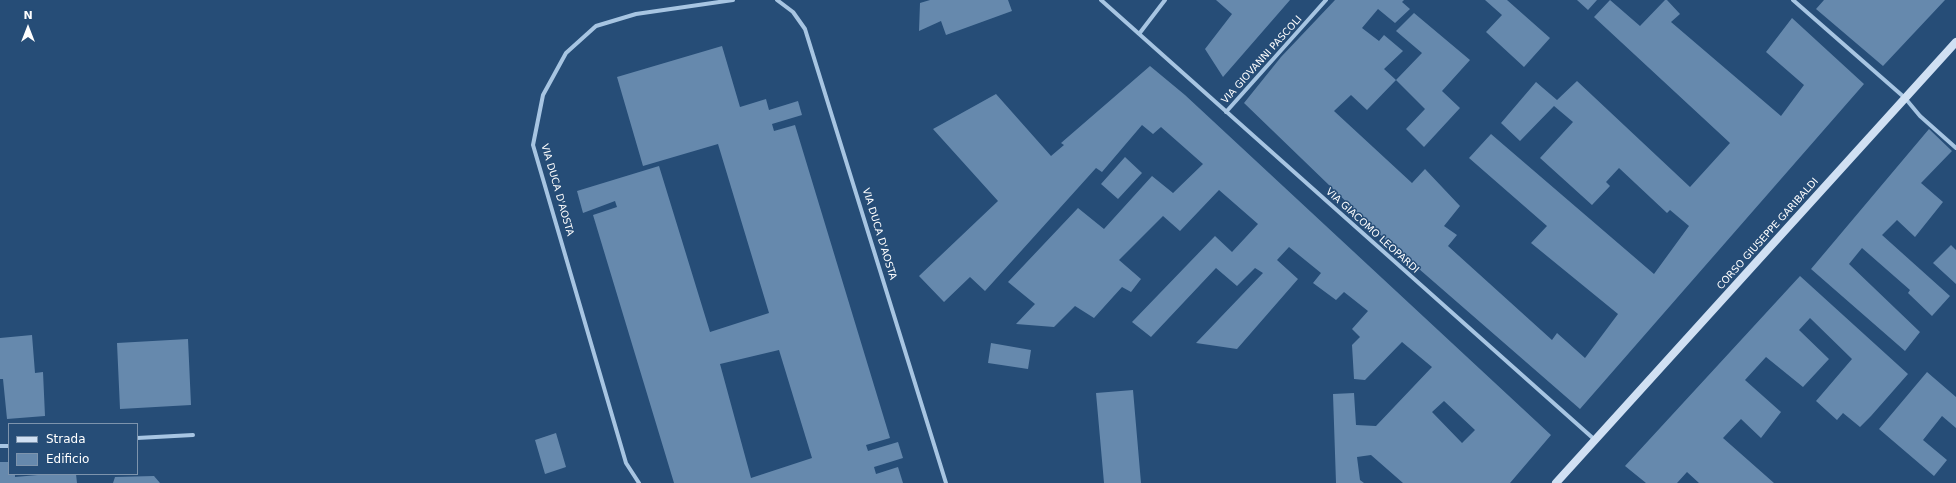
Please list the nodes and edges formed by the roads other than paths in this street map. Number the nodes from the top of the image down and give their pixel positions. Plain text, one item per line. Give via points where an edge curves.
1 (733, 0) edge
2 (777, 0) edge
3 (1101, 0) edge
4 (1165, 0) edge
5 (1326, 0) edge
6 (1794, 0) edge
7 (1139, 34) junction
8 (1956, 42) edge
9 (1905, 98) junction
10 (1226, 112) junction
11 (1956, 148) edge
12 (193, 435) dead end
13 (138, 438) edge
14 (1595, 440) junction
15 (639, 483) edge
16 (946, 483) edge
17 (1556, 483) edge

1 - 15 street, VIA DUCA D'AOSTA via 636,14 596,26 566,53 543,95 533,145 626,463
2 - 16 street, VIA DUCA D'AOSTA via 793,12 805,29
3 - 7 street, VIA GIACOMO LEOPARDI
4 - 7 street
5 - 10 street, VIA GIOVANNI PASCOLI
6 - 9 street
7 - 10 street, VIA GIACOMO LEOPARDI
8 - 9 street, CORSO GIUSEPPE GARIBALDI
9 - 11 street via 1920,116
9 - 14 street, CORSO GIUSEPPE GARIBALDI
10 - 14 street, VIA GIACOMO LEOPARDI
12 - 13 street
14 - 17 street

